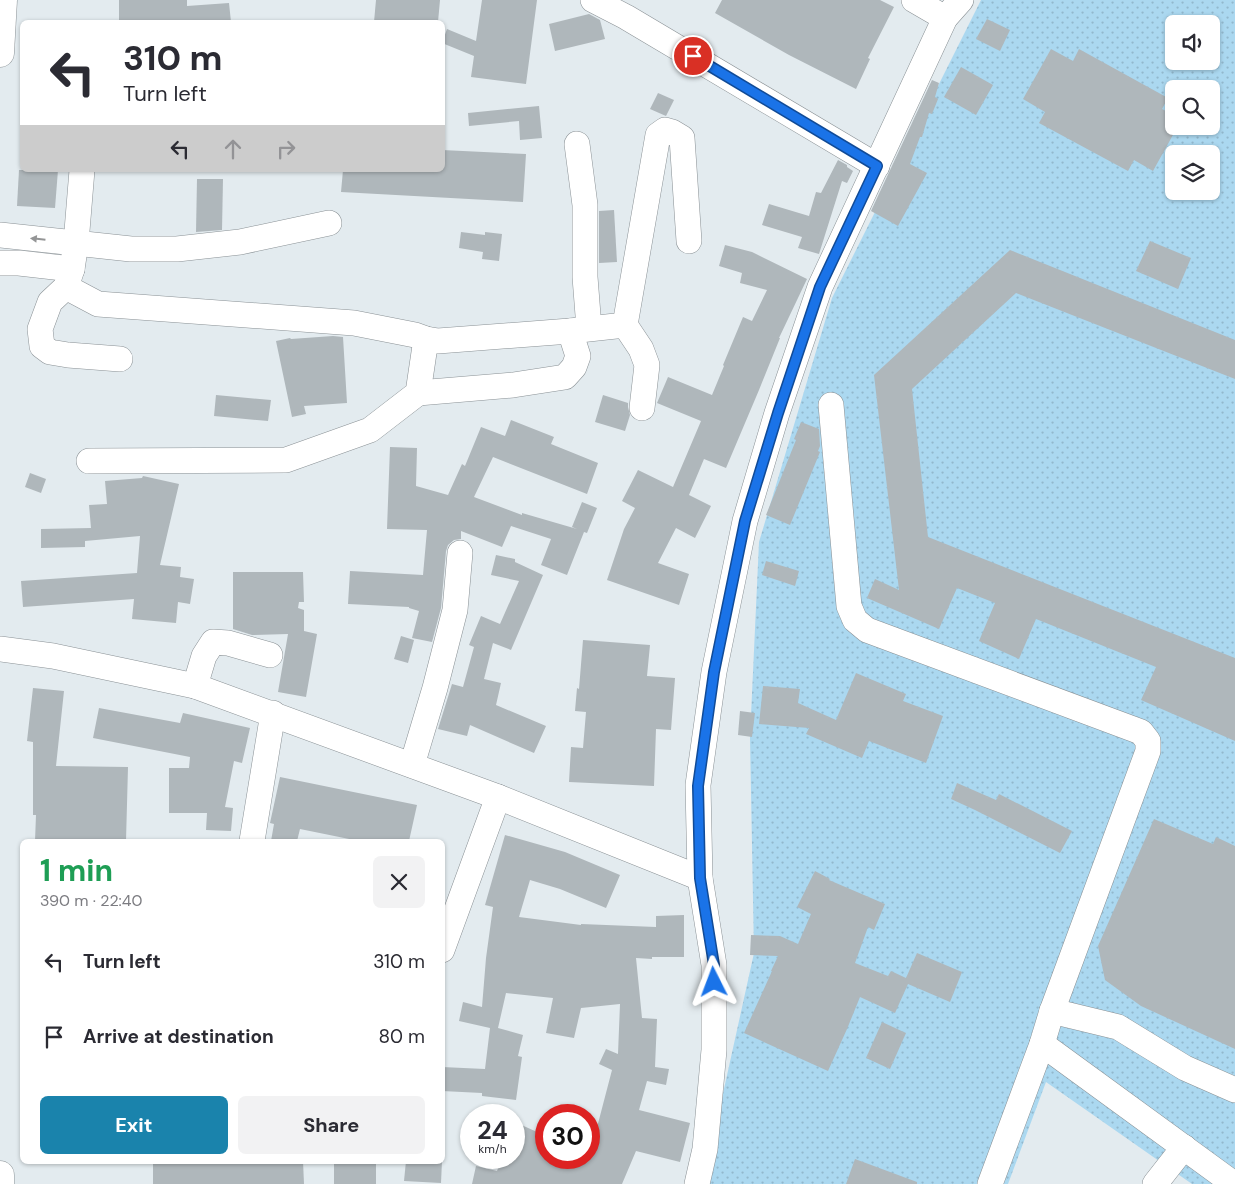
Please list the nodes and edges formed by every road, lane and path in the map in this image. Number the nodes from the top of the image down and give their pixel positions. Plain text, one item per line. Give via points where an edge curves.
1 (3, 0) edge
2 (593, 0) edge
3 (914, 0) edge
4 (953, 9) edge
5 (0, 53) edge
6 (577, 144) dead end
7 (877, 166) junction
8 (82, 172) edge
9 (329, 223) dead end
10 (0, 235) edge
11 (689, 241) dead end
12 (76, 243) junction
13 (0, 263) edge
14 (69, 278) junction
15 (625, 325) junction
16 (580, 329) junction
17 (426, 339) junction
18 (120, 359) dead end
19 (418, 393) junction
20 (830, 405) dead end
21 (642, 408) dead end
22 (90, 460) dead end
23 (460, 553) dead end
24 (0, 649) edge
25 (270, 655) dead end
26 (196, 686) junction
27 (273, 713) junction
28 (412, 765) junction
29 (498, 797) junction
30 (252, 839) edge
31 (700, 878) junction
32 (445, 942) edge
33 (1052, 1011) junction
34 (1042, 1044) junction
35 (1235, 1090) edge
36 (1184, 1147) junction
37 (0, 1176) edge
38 (0, 1184) edge
39 (697, 1184) edge
40 (990, 1184) edge
41 (1155, 1184) edge
42 (1234, 1184) edge

1 - 5 main road
2 - 7 street
3 - 4 street
4 - 7 street
6 - 16 street via 585,205
7 - 31 street via 820,287 745,521 714,672 698,786
8 - 12 street
9 - 12 street via 240,242 178,248 131,249
12 -> 10 street
11 - 15 street via 682,138 665,130 658,135
12 - 14 street
13 - 14 street via 19,263
14 - 17 street via 98,304 354,323
14 - 18 street via 50,302 40,329 42,346 50,352
15 - 16 street
15 - 21 street via 647,365
16 - 17 street via 438,341
16 - 19 street via 578,356 574,367 565,376 513,385
17 - 19 street
19 - 22 street via 370,430 286,460
20 - 33 street via 849,606 855,620 867,630 1141,732 1148,741 1148,750
23 - 28 street via 455,610
24 - 26 street via 53,656
25 - 26 street via 213,642 204,656
26 - 27 street
27 - 28 street
27 - 30 street
28 - 29 street
29 - 31 street
29 - 32 street
31 - 39 street via 714,965 714,1050 705,1148
33 - 34 street
33 - 35 street via 1118,1027 1185,1068
34 - 36 street
34 - 40 street
36 - 41 street
36 - 42 street
37 - 38 main road

